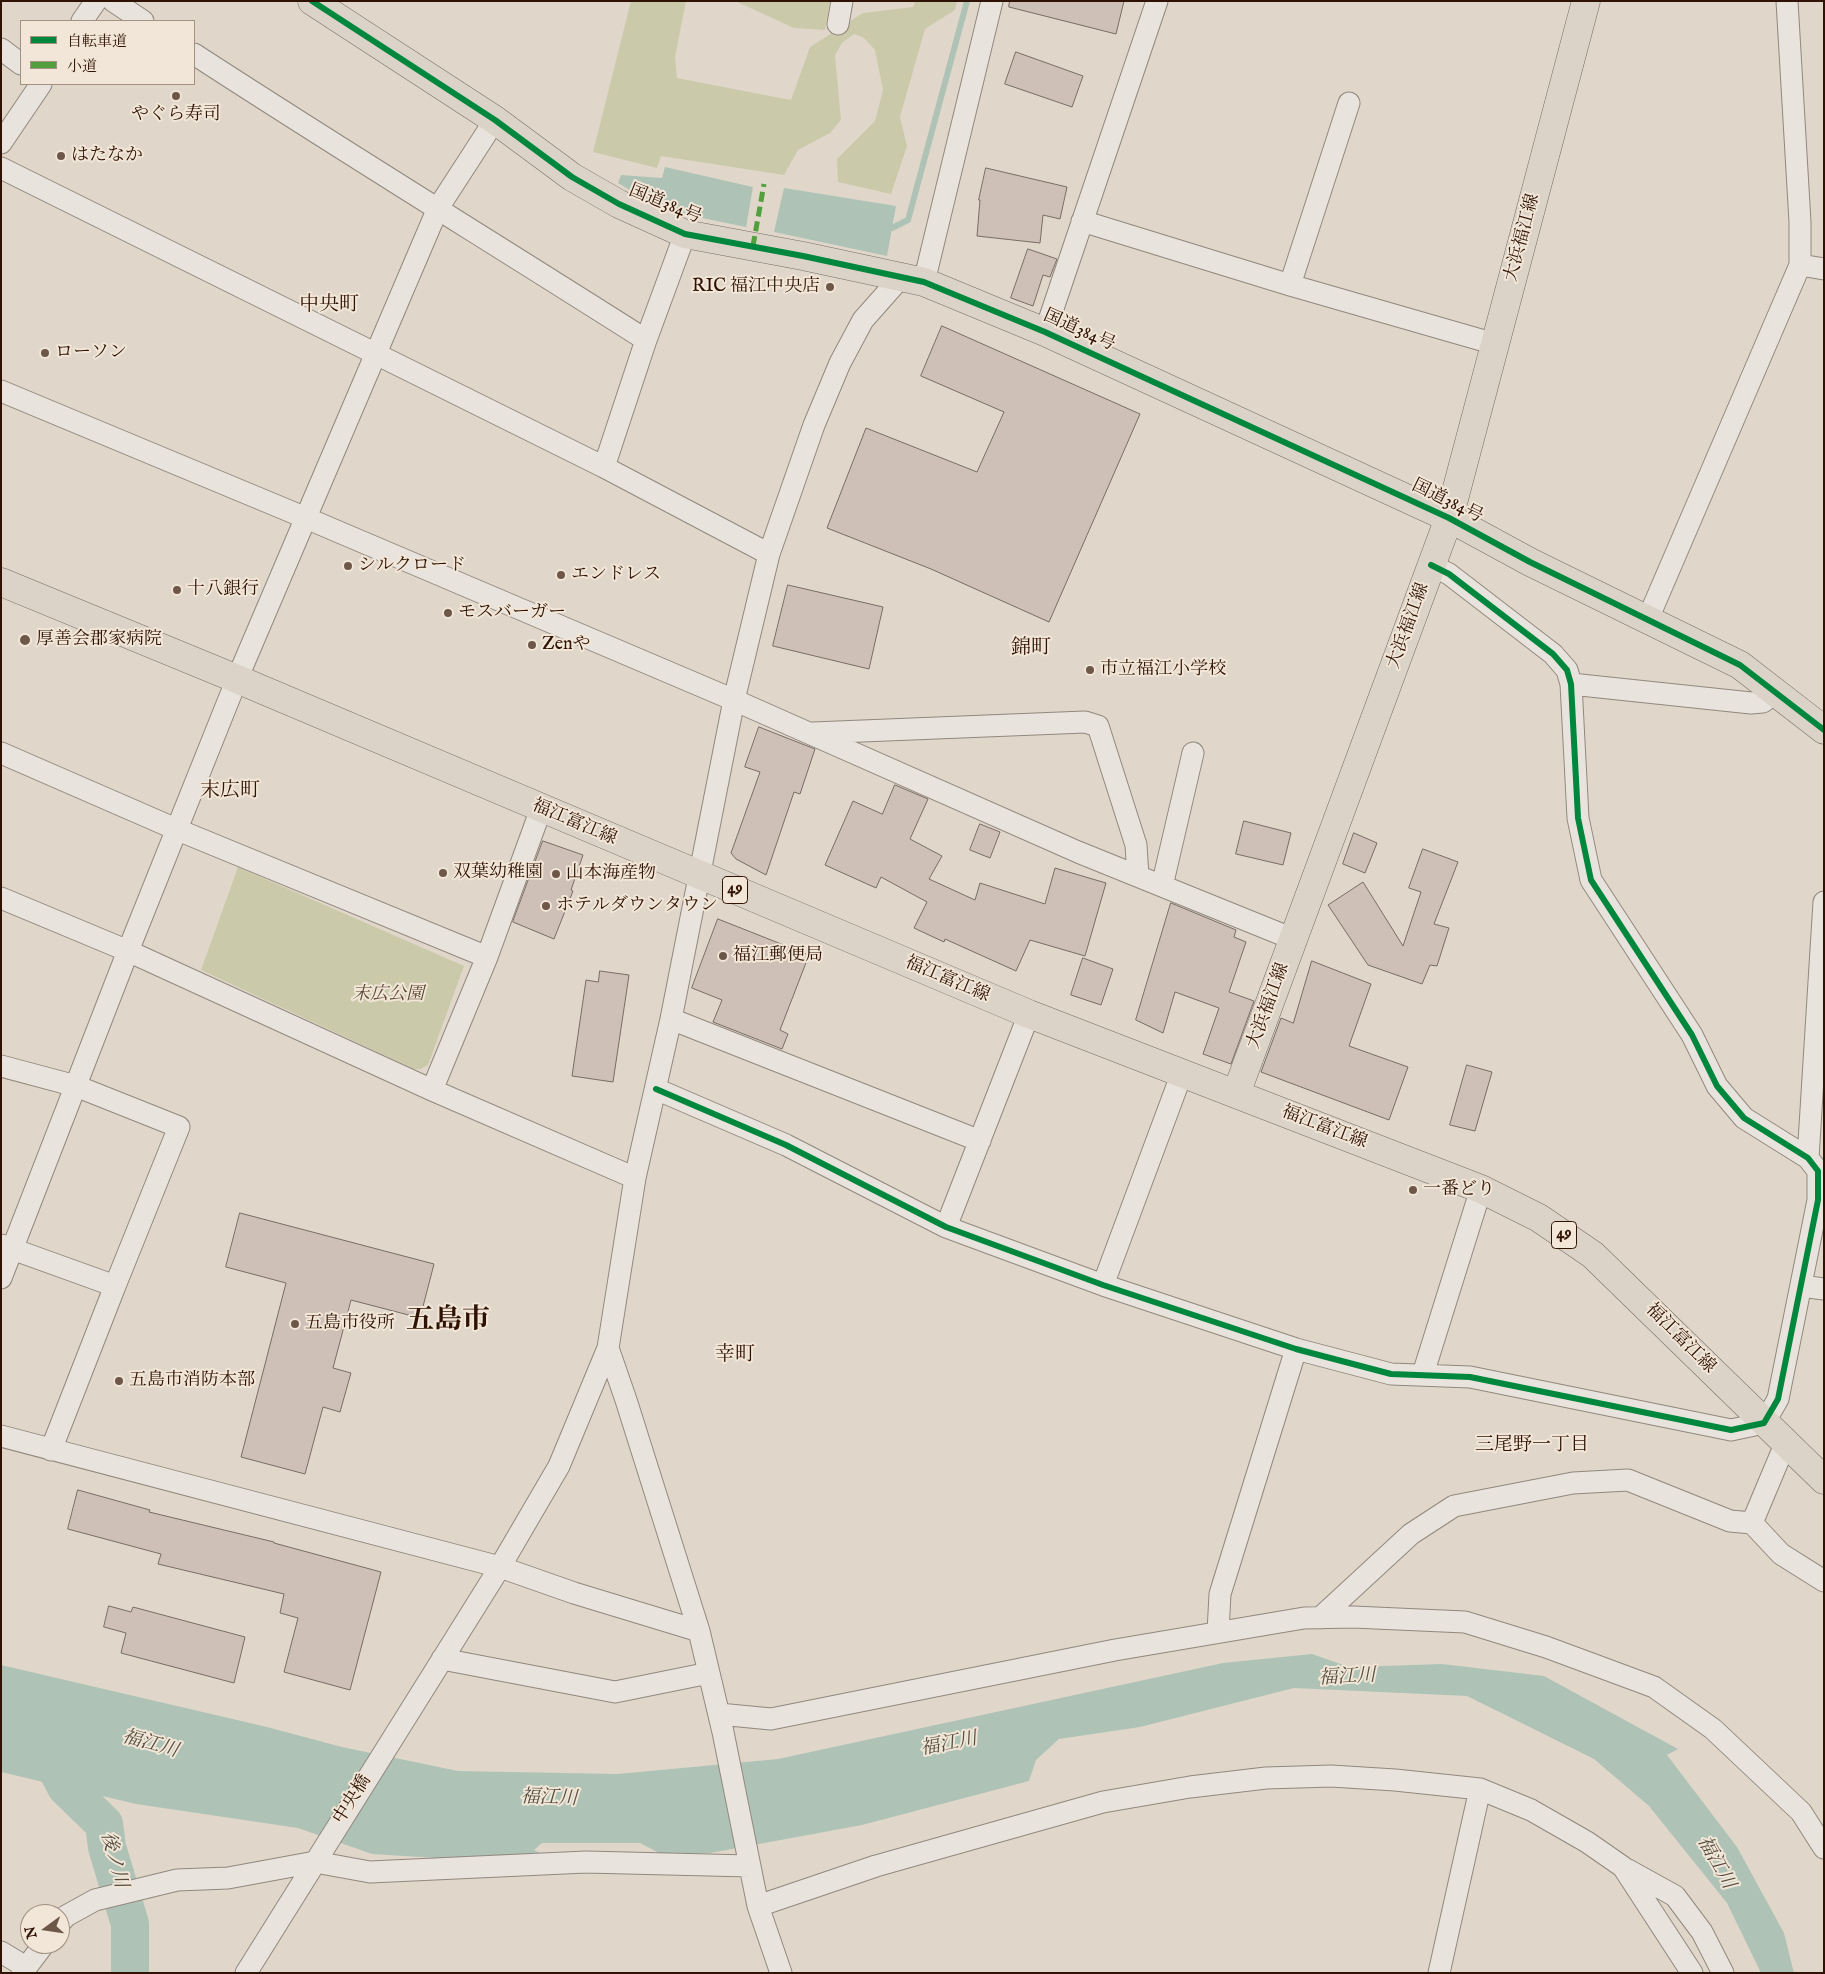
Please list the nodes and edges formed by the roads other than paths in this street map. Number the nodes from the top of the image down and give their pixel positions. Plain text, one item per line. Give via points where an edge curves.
1 (96, 1) edge
2 (112, 1) edge
3 (312, 1) edge
4 (842, 1) edge
5 (992, 1) edge
6 (1156, 1) edge
7 (1586, 1) edge
8 (1787, 1) edge
9 (83, 20) edge
10 (141, 20) edge
11 (838, 24) dead end
12 (1, 49) edge
13 (195, 55) edge
14 (20, 63) edge
15 (40, 85) edge
16 (1349, 103) dead end
17 (495, 120) junction
18 (1, 143) edge
19 (1, 168) edge
20 (438, 208) junction
21 (1082, 221) junction
22 (684, 234) junction
23 (1800, 265) junction
24 (1824, 269) edge
25 (913, 279) junction
26 (1290, 284) junction
27 (1045, 332) junction
28 (646, 340) junction
29 (1495, 344) junction
30 (376, 354) junction
31 (1, 391) edge
32 (604, 467) junction
33 (306, 518) junction
34 (1449, 518) junction
35 (769, 554) junction
36 (1431, 565) junction
37 (1, 582) edge
38 (1647, 621) junction
39 (237, 679) junction
40 (1571, 684) junction
41 (1776, 692) junction
42 (734, 700) junction
43 (1824, 730) edge
44 (808, 733) junction
45 (1, 753) edge
46 (1193, 753) dead end
47 (541, 809) junction
48 (178, 830) junction
49 (699, 875) junction
50 (1138, 876) junction
51 (1162, 886) junction
52 (1, 898) edge
53 (1824, 902) edge
54 (1293, 939) junction
55 (128, 951) junction
56 (486, 957) junction
57 (1029, 1014) junction
58 (671, 1020) junction
59 (1, 1066) edge
60 (1182, 1073) junction
61 (76, 1086) junction
62 (656, 1089) junction
63 (432, 1090) junction
64 (1236, 1094) junction
65 (980, 1140) junction
66 (1808, 1158) junction
67 (635, 1178) junction
68 (1481, 1189) junction
69 (1821, 1201) edge
70 (946, 1227) junction
71 (7, 1247) edge
72 (1, 1278) edge
73 (1103, 1285) junction
74 (115, 1286) junction
75 (1801, 1286) junction
76 (1824, 1289) edge
77 (608, 1348) junction
78 (1296, 1349) junction
79 (1423, 1374) junction
80 (1764, 1423) junction
81 (1, 1436) edge
82 (1786, 1442) junction
83 (51, 1450) junction
84 (1824, 1480) edge
85 (1752, 1522) junction
86 (500, 1567) junction
87 (1824, 1581) edge
88 (1320, 1618) junction
89 (699, 1631) junction
90 (1218, 1632) junction
91 (442, 1659) junction
92 (709, 1673) junction
93 (721, 1723) junction
94 (1480, 1790) junction
95 (1824, 1848) edge
96 (315, 1862) junction
97 (749, 1866) junction
98 (1623, 1867) junction
99 (758, 1906) junction
100 (70, 1914) edge
101 (1, 1952) edge
102 (36, 1954) edge
103 (24, 1970) edge
104 (246, 1973) edge
105 (780, 1973) edge
106 (1439, 1973) edge
107 (1692, 1973) edge
108 (1723, 1973) edge

1 - 9 street
2 - 10 street
3 - 17 main road, 国道384号
4 - 11 street
5 - 25 street
6 - 21 street
7 - 29 main road, 大浜福江線
8 - 23 street
12 - 14 street
13 - 20 street
15 - 18 street
16 - 26 street
17 - 20 street
17 - 22 main road, 国道384号 via 572,178
19 - 30 street
20 - 28 street
20 - 30 street
21 - 26 street
21 - 27 street
22 - 25 main road, 国道384号
22 - 28 street
23 - 24 street
23 - 38 street
25 - 27 main road, 国道384号
25 - 35 street via 863,320 840,363 814,425
26 - 29 street
27 - 34 main road, 国道384号
28 - 32 street
29 - 34 main road, 大浜福江線
30 - 32 street
30 - 33 street
31 - 33 street
32 - 35 street
33 - 39 street
33 - 42 street
34 - 36 main road, 大浜福江線
34 - 38 main road, 国道384号
35 - 42 street
36 - 40 street via 1448,574 1553,654 1567,670
36 - 54 main road, 大浜福江線
37 - 39 main road, 福江富江線 / 49
38 - 41 main road, 国道384号 via 1740,665
39 - 47 main road, 福江富江線 / 49
39 - 48 street
40 - 41 street via 1751,703 1763,702
40 - 66 street via 1578,818 1591,880 1692,1035 1717,1086 1744,1118
41 - 43 main road, 国道384号
42 - 44 street
42 - 49 street
44 - 50 street
44 - 50 street via 1085,722 1098,726 1136,845
45 - 48 street
46 - 51 street
47 - 49 main road, 福江富江線 / 49
47 - 56 street
48 - 55 street
48 - 56 street
49 - 57 main road, 福江富江線 / 49
49 - 58 street
50 - 51 street
51 - 54 street
52 - 55 street
53 - 66 street
54 - 64 main road, 大浜福江線
55 - 61 street
55 - 63 street
56 - 63 street
57 - 60 main road, 福江富江線 / 49
57 - 65 street
58 - 62 street
58 - 65 street
59 - 61 street
60 - 64 main road, 福江富江線 / 49
60 - 73 street
61 - 71 street
61 - 74 street via 179,1127
62 - 67 street
62 - 70 street via 786,1145
63 - 67 street
64 - 68 main road, 福江富江線 / 49
65 - 70 street
66 - 69 street via 1818,1171
67 - 77 street
68 - 79 street
68 - 80 main road, 福江富江線 / 49 via 1540,1218 1593,1255
69 - 75 street
70 - 73 street
71 - 72 street
71 - 74 street
73 - 78 street
74 - 83 street
75 - 76 street
75 - 80 street via 1778,1399
77 - 86 street, 中央橋 via 559,1466
77 - 89 street
78 - 79 street via 1391,1374
78 - 90 street via 1220,1594
79 - 80 street via 1470,1377 1731,1430
80 - 82 main road, 福江富江線 / 49
81 - 83 street
82 - 84 main road, 福江富江線 / 49
82 - 85 street
83 - 86 street
85 - 87 street via 1781,1554
85 - 88 street via 1730,1521 1628,1480 1574,1483 1454,1506 1411,1534
86 - 89 street
86 - 91 street, 中央橋
88 - 90 street
88 - 95 street via 1465,1622 1546,1647 1654,1687 1713,1729 1801,1812
89 - 92 street
90 - 93 street via 771,1719
91 - 92 street via 615,1692
91 - 96 street, 中央橋
92 - 93 street
93 - 97 street
94 - 98 street via 1531,1810
94 - 99 street via 1331,1776 1266,1778 1190,1787 1103,1802 876,1866
94 - 106 street
96 - 97 street via 370,1872 586,1862
96 - 100 street via 228,1878 177,1880 95,1900
96 - 104 street, 中央橋
97 - 99 street
98 - 107 street
98 - 108 street via 1675,1896 1702,1932
99 - 105 street
101 - 103 street
102 - 103 street

